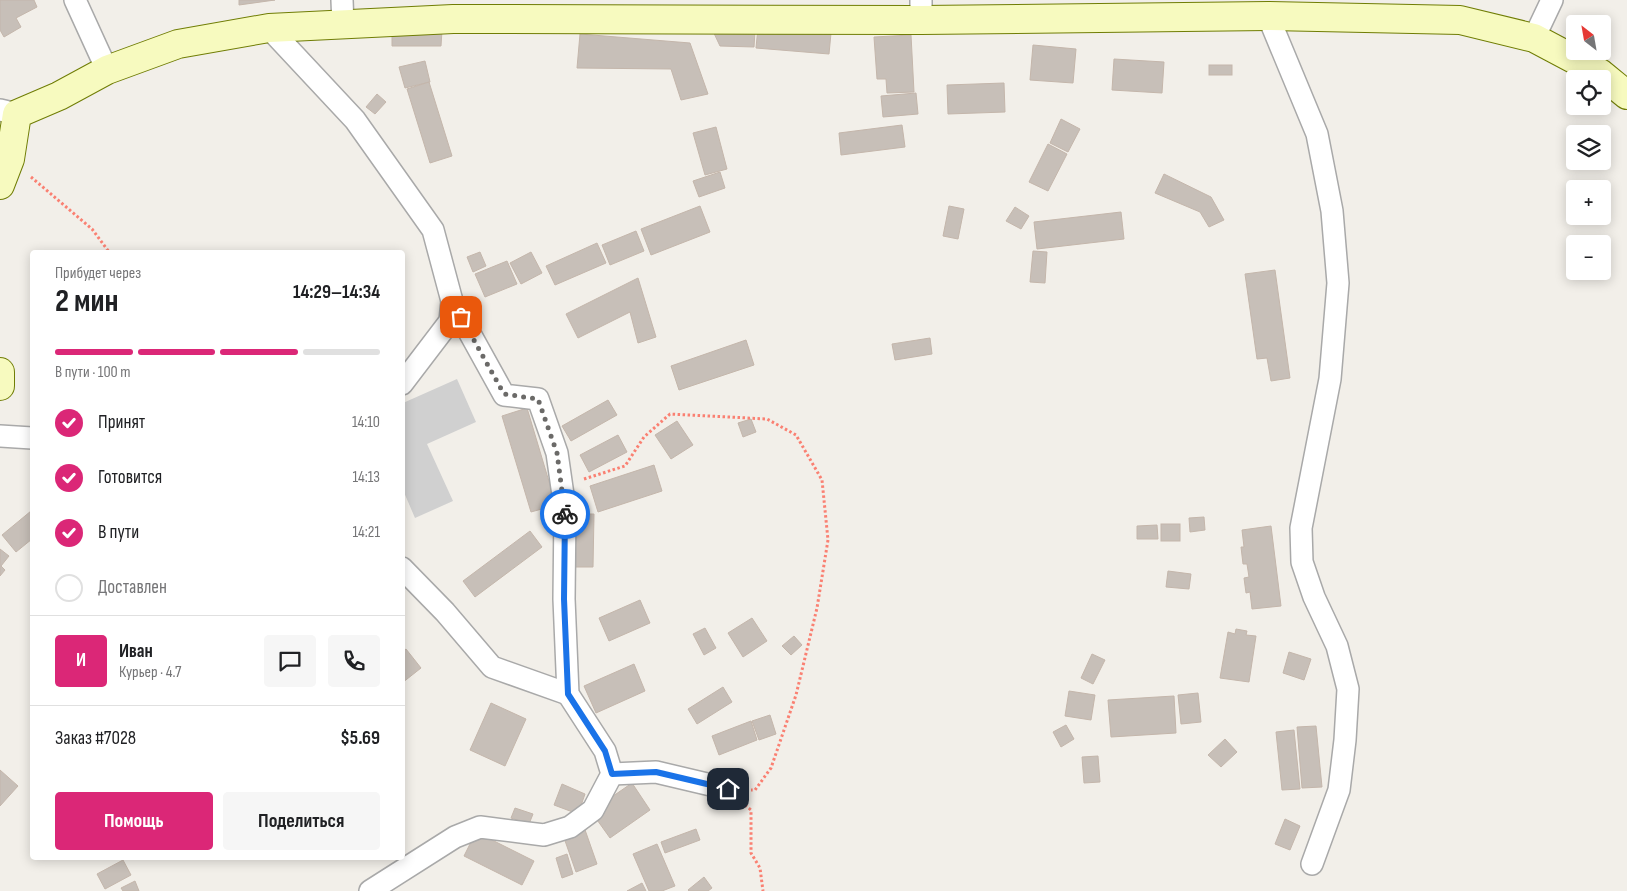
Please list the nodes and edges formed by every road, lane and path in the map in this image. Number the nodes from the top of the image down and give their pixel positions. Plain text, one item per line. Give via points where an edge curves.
1 (75, 0) edge
2 (1552, 0) edge
3 (921, 10) edge
4 (343, 12) edge
5 (1268, 16) junction
6 (269, 28) junction
7 (1534, 38) junction
8 (107, 70) junction
9 (1627, 95) edge
10 (9, 112) edge
11 (10, 158) junction
12 (0, 185) edge
13 (108, 250) edge
14 (452, 301) junction
15 (0, 372) edge
16 (405, 380) edge
17 (0, 386) edge
18 (0, 436) edge
19 (30, 438) edge
20 (557, 453) junction
21 (405, 571) edge
22 (568, 694) junction
23 (612, 774) junction
24 (728, 789) junction
25 (1312, 864) dead end
26 (370, 891) edge
27 (763, 891) edge

1 - 8 street
2 - 7 street
3 - 4 street via 453,19
3 - 5 street
4 - 6 street
5 - 7 street via 1460,20
5 - 25 street via 1317,134 1332,211 1338,283 1330,379 1301,528 1302,562 1337,646 1348,689 1339,790
6 - 8 street via 178,44
6 - 14 street via 355,120 433,230
7 - 9 street via 1600,72
8 - 10 street via 59,96
10 - 11 street
11 - 12 street
11 - 13 path via 92,229
14 - 16 street via 450,321
14 - 20 street via 504,394 538,399
15 - 17 street
18 - 19 street
20 - 22 street via 565,509
20 - 24 path via 585,479 625,466 644,437 670,414 767,419 796,435 822,480 828,540 817,608 796,695 771,768 755,790
21 - 22 street via 492,667
22 - 23 street via 605,751
23 - 24 street via 656,772
23 - 26 street via 593,810 570,826 544,835 480,827 455,837
24 - 27 path via 751,810 751,852 760,868

